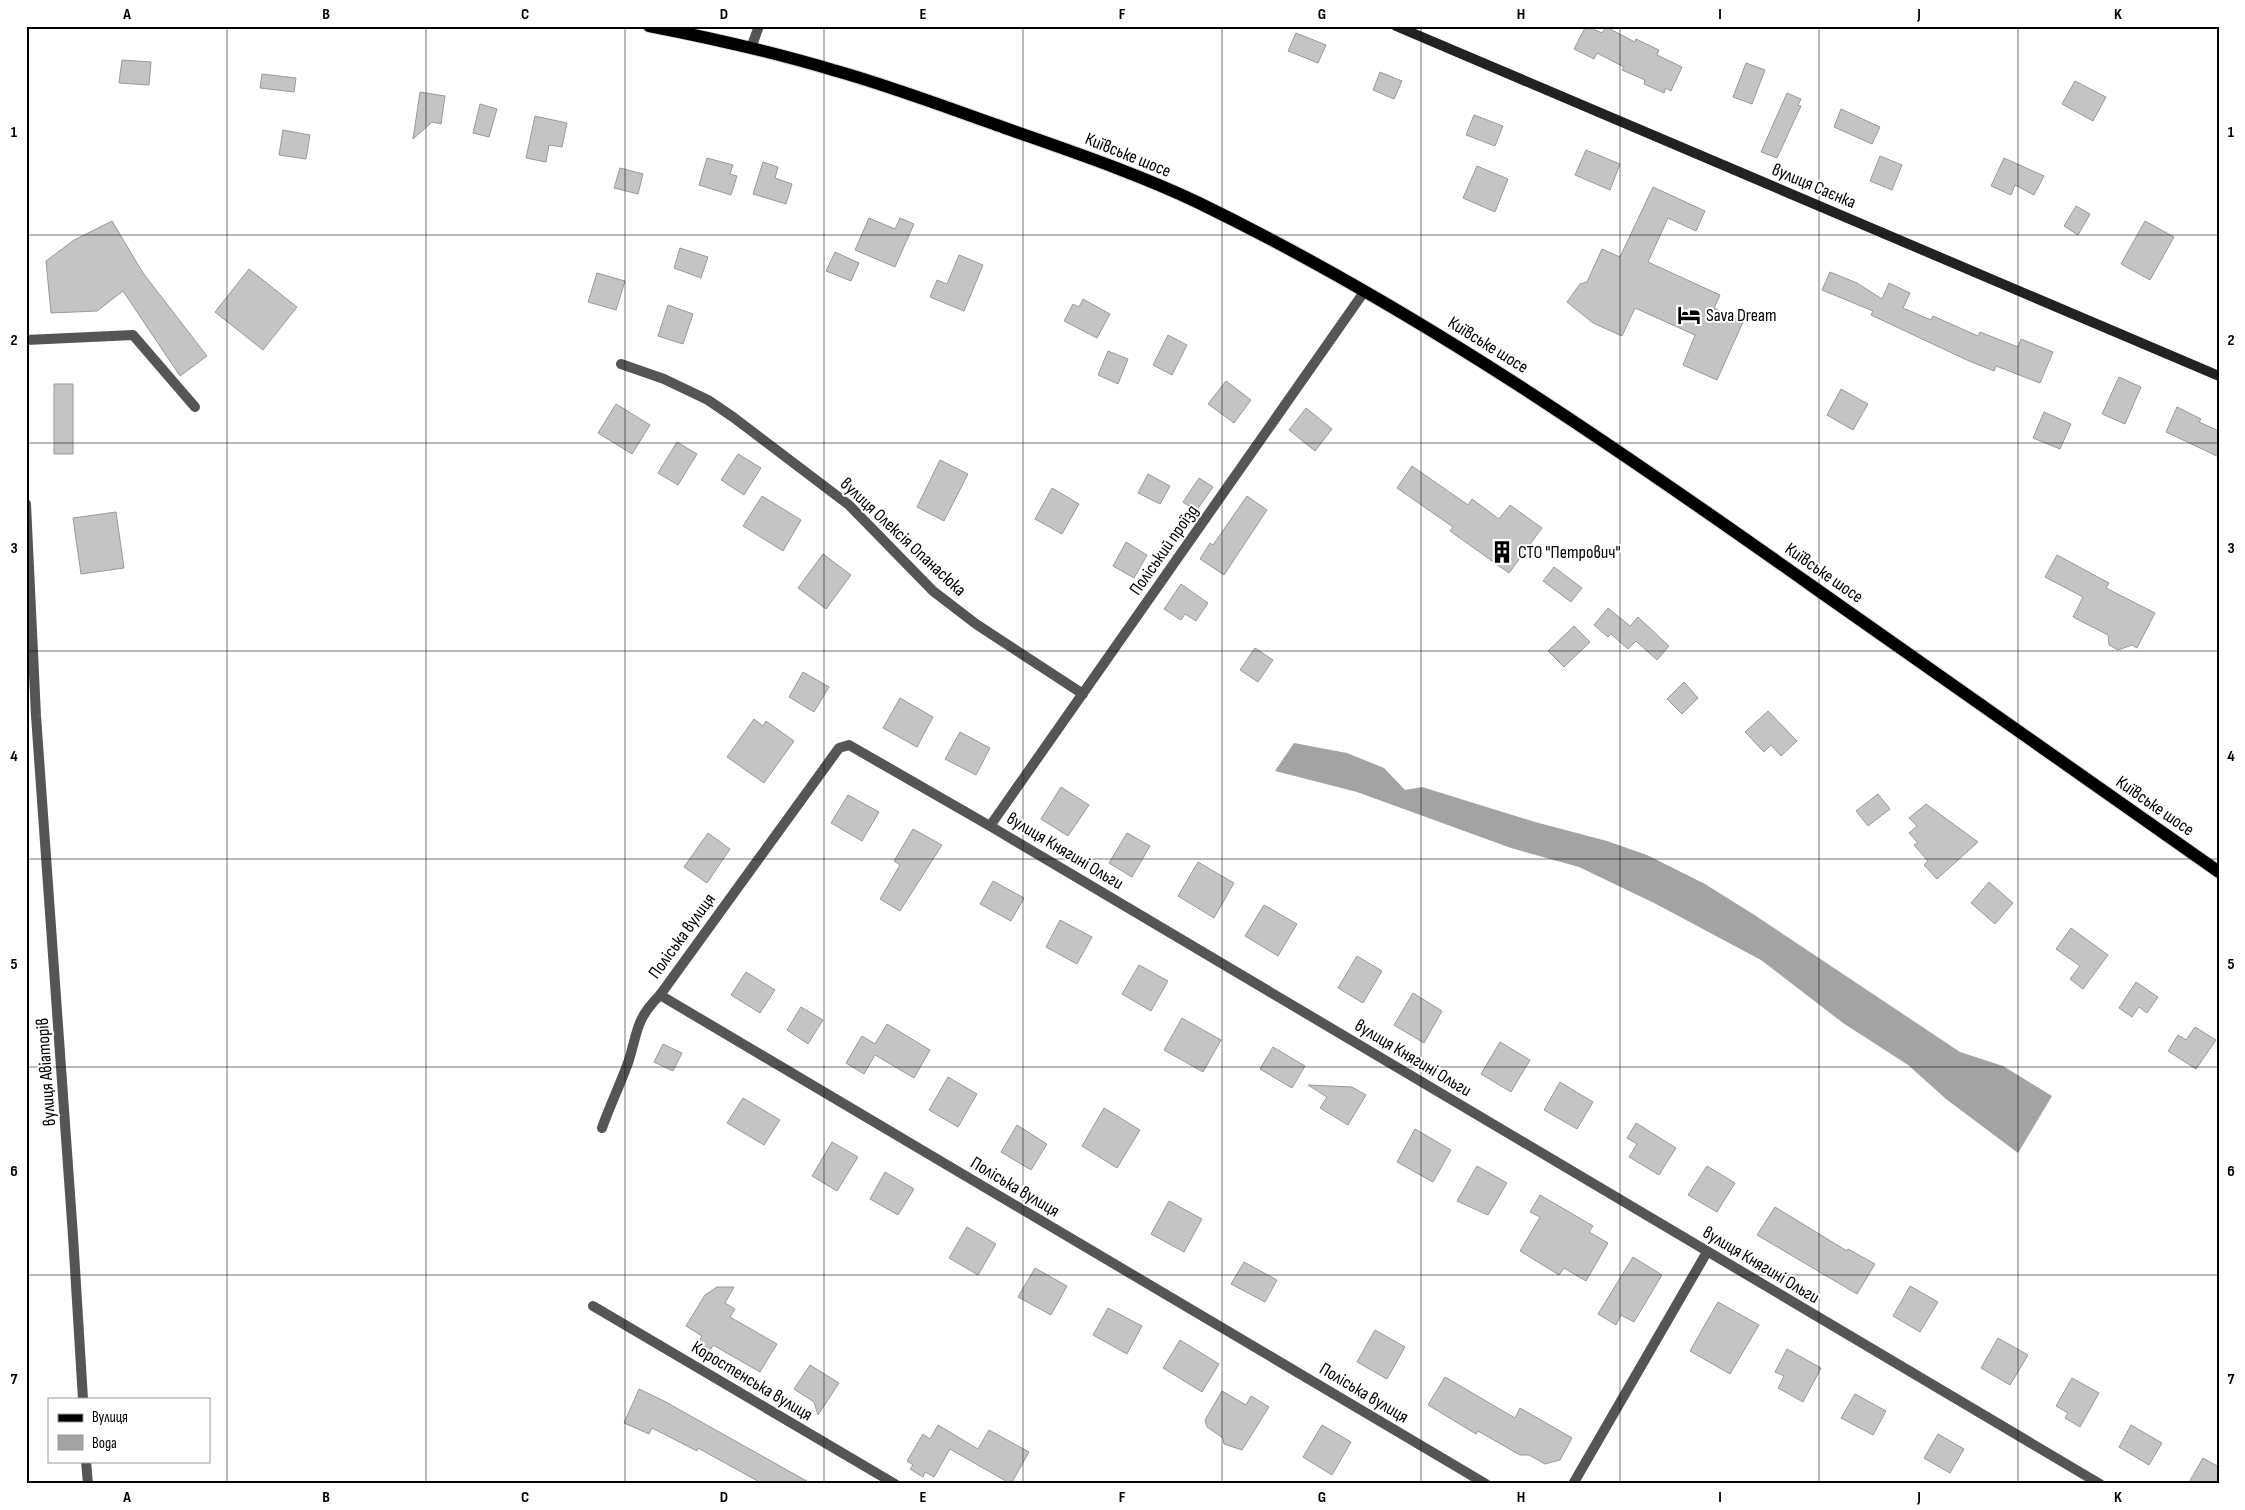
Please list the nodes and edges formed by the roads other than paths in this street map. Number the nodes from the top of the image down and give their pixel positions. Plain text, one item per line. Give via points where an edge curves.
1 (649, 26) edge
2 (759, 26) edge
3 (1396, 26) edge
4 (751, 48) junction
5 (1364, 292) junction
6 (26, 340) edge
7 (621, 364) dead end
8 (2219, 376) edge
9 (195, 407) dead end
10 (26, 504) edge
11 (1084, 694) junction
12 (990, 826) junction
13 (749, 871) joint
14 (2219, 872) edge
15 (660, 995) junction
16 (602, 1128) dead end
17 (1707, 1252) junction
18 (593, 1306) dead end
19 (83, 1398) edge
20 (86, 1462) edge
21 (88, 1484) edge
22 (895, 1484) edge
23 (1486, 1484) edge
24 (1573, 1484) edge
25 (2100, 1484) edge

1 - 4 main road, Київське шосе
2 - 4 street
3 - 8 street, вулиця Саєнка
4 - 5 main road, Київське шосе via 836,70 1110,165 1194,200 1301,254
5 - 11 street, Поліський проїзд
5 - 14 main road, Київське шосе via 1502,373 1623,453
6 - 9 street via 133,335
7 - 11 street, вулиця Олексія Опанасюка via 664,379 708,400 732,417 849,505 940,596 976,624
10 - 19 street, вулиця Авіаторів via 36,716
11 - 12 street, Поліський проїзд
12 - 13 street, вулиця Княгині Ольги via 844,745
12 - 17 street, вулиця Княгині Ольги
13 - 15 street, Поліська вулиця
15 - 16 street via 640,1020 629,1059
15 - 23 street, Поліська вулиця
17 - 24 street
17 - 25 street, вулиця Княгині Ольги
18 - 22 street, Коростенська вулиця
20 - 21 street

